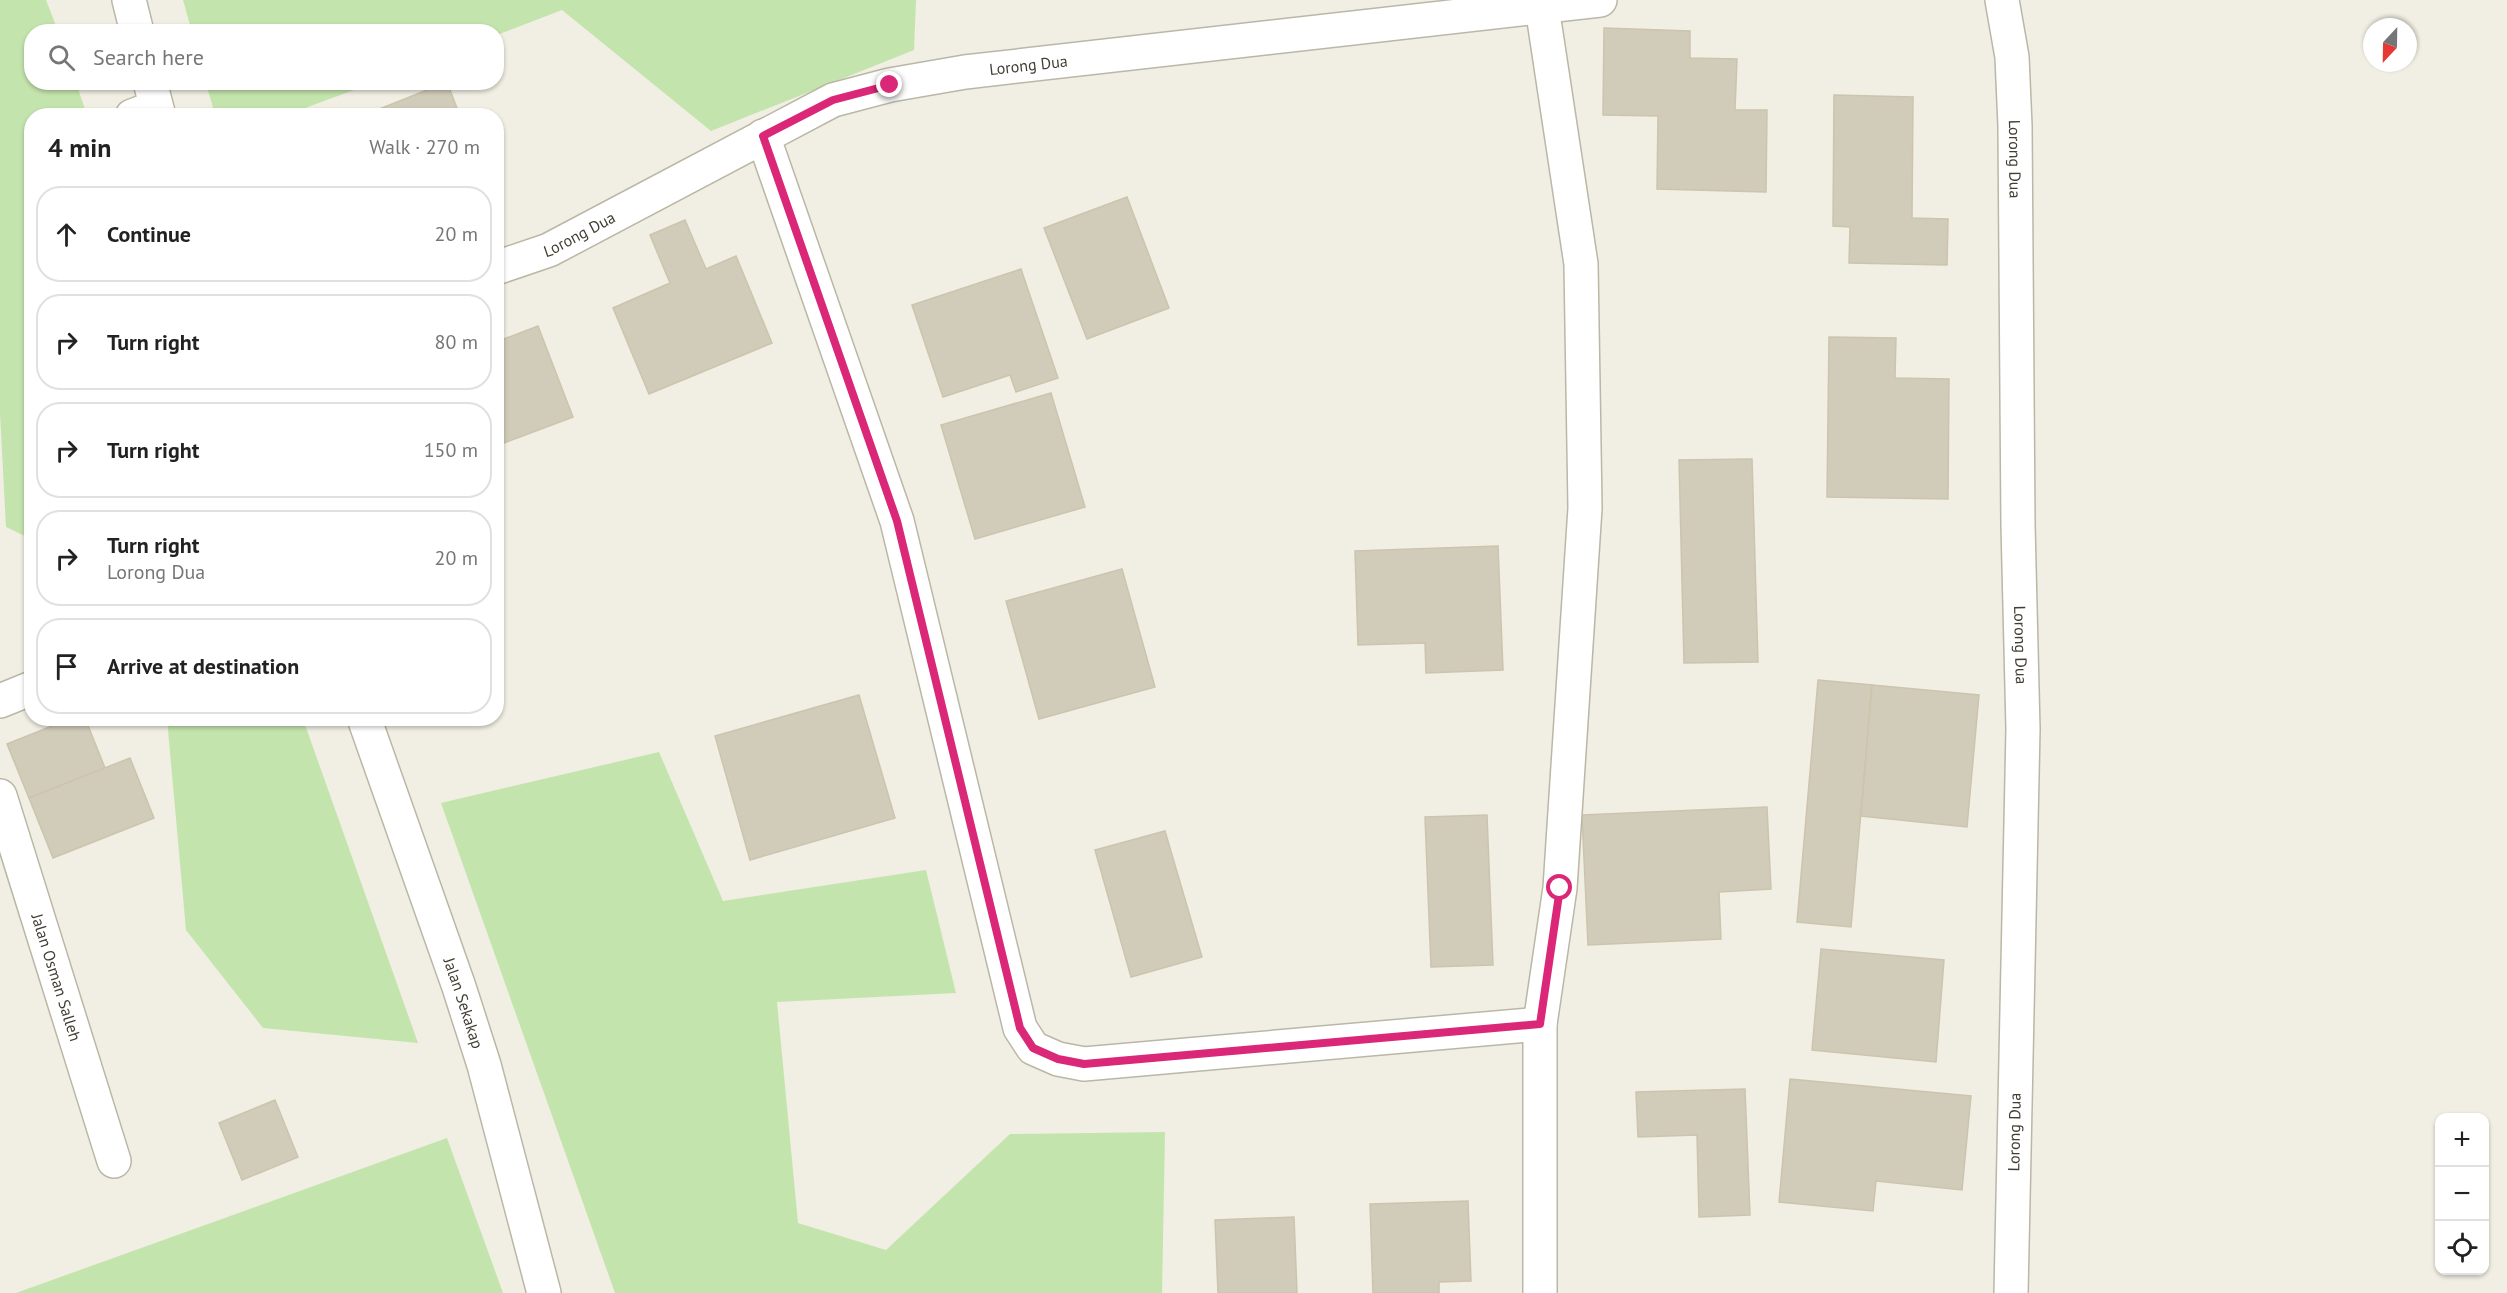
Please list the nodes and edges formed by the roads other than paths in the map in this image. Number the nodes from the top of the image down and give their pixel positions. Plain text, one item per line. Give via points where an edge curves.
1 (129, 0) edge
2 (1600, 0) edge
3 (2002, 0) edge
4 (1542, 7) junction
5 (135, 24) edge
6 (763, 136) junction
7 (504, 265) edge
8 (24, 691) edge
9 (0, 701) edge
10 (367, 726) edge
11 (0, 796) edge
12 (1540, 1024) junction
13 (114, 1161) dead end
14 (544, 1293) edge
15 (1540, 1293) edge
16 (2011, 1293) edge

1 - 5 street
2 - 4 street, Lorong Dua
3 - 16 street, Lorong Dua via 2012,57 2015,126 2023,729
4 - 6 street, Lorong Dua via 965,72 833,100
4 - 12 street via 1581,264 1585,508 1560,888
6 - 7 street, Lorong Dua via 549,250
6 - 12 street via 897,521 1020,1028 1033,1048 1058,1059 1084,1064
8 - 9 street
10 - 14 street, Jalan Sekakap via 480,1054
11 - 13 street, Jalan Osman Salleh
12 - 15 street

